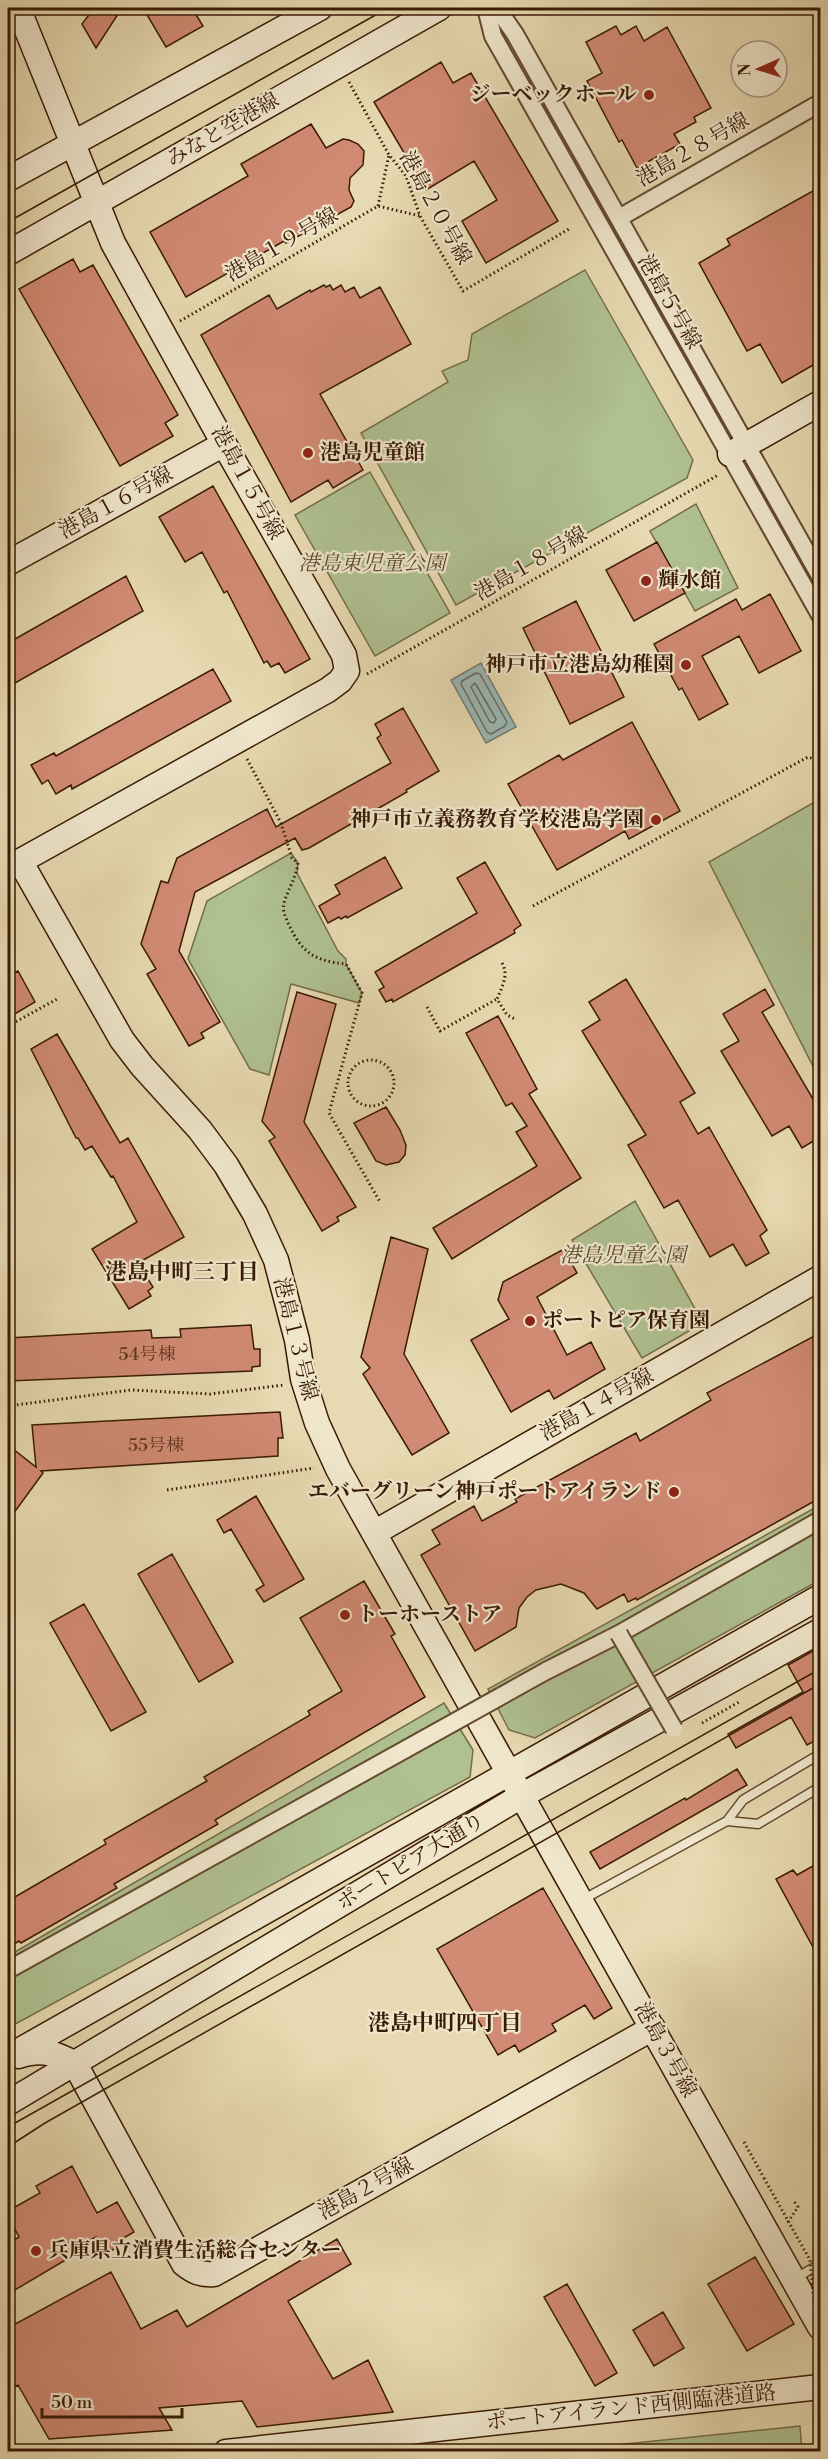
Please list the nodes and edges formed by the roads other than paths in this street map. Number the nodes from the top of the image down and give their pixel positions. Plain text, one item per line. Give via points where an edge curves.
1 (18, 8) edge
2 (320, 8) edge
3 (439, 8) edge
4 (486, 8) edge
5 (497, 8) edge
6 (820, 103) edge
7 (74, 142) junction
8 (8, 179) edge
9 (98, 201) junction
10 (619, 218) junction
11 (8, 253) edge
12 (820, 403) edge
13 (224, 444) junction
14 (738, 449) junction
15 (8, 563) edge
16 (820, 576) edge
17 (820, 615) edge
18 (14, 865) edge
19 (820, 1278) edge
20 (820, 1520) edge
21 (374, 1533) junction
22 (820, 1597) edge
23 (820, 1631) edge
24 (619, 1634) junction
25 (674, 1729) dead end
26 (820, 1754) edge
27 (510, 1772) junction
28 (820, 1787) edge
29 (523, 1795) junction
30 (727, 1821) junction
31 (582, 1900) junction
32 (8, 1970) edge
33 (98, 2006) junction
34 (653, 2028) junction
35 (8, 2058) edge
36 (75, 2064) junction
37 (8, 2103) edge
38 (820, 2264) edge
39 (794, 2279) junction
40 (820, 2327) edge
41 (820, 2387) edge
42 (226, 2451) edge

1 - 7 street, 港島１５号線
2 - 7 street
3 - 9 street, みなと空港線
4 - 14 street, 港島５号線 via 493,36
5 - 10 street, 港島５号線
6 - 10 street, 港島２８号線
7 - 8 street
7 - 9 street, 港島１５号線
9 - 11 street, みなと空港線
9 - 13 street, 港島１５号線 via 113,243
10 - 14 street, 港島５号線
12 - 14 street
13 - 15 street, 港島１６号線
13 - 18 street, 港島１５号線 via 344,654 346,671 328,690
14 - 16 street, 港島５号線
14 - 17 street, 港島５号線
18 - 21 street, 港島１３号線 via 122,1040 200,1130 255,1214 276,1260 317,1423
19 - 21 street, 港島１４号線
20 - 24 street
21 - 27 street, 港島１３号線
22 - 27 street, ポートピア大通り
23 - 29 street, ポートピア大通り
24 - 25 street, bridge
24 - 32 street, bridge
26 - 30 lane via 743,1800
27 - 29 street, 港島３号線
27 - 33 street, ポートピア大通り
28 - 30 lane via 758,1824
29 - 31 street, 港島３号線
29 - 36 street, ポートピア大通り
30 - 31 lane
31 - 34 street, 港島３号線
33 - 35 street, ポートピア大通り
33 - 36 street via 76,2033
34 - 36 street, 港島２号線 via 214,2274 204,2275 184,2264
34 - 39 street, 港島３号線
35 - 36 street via 32,2052 56,2053
36 - 37 street, ポートピア大通り
38 - 39 lane
39 - 40 street, 港島３号線
41 - 42 street, ポートアイランド西側臨港道路

